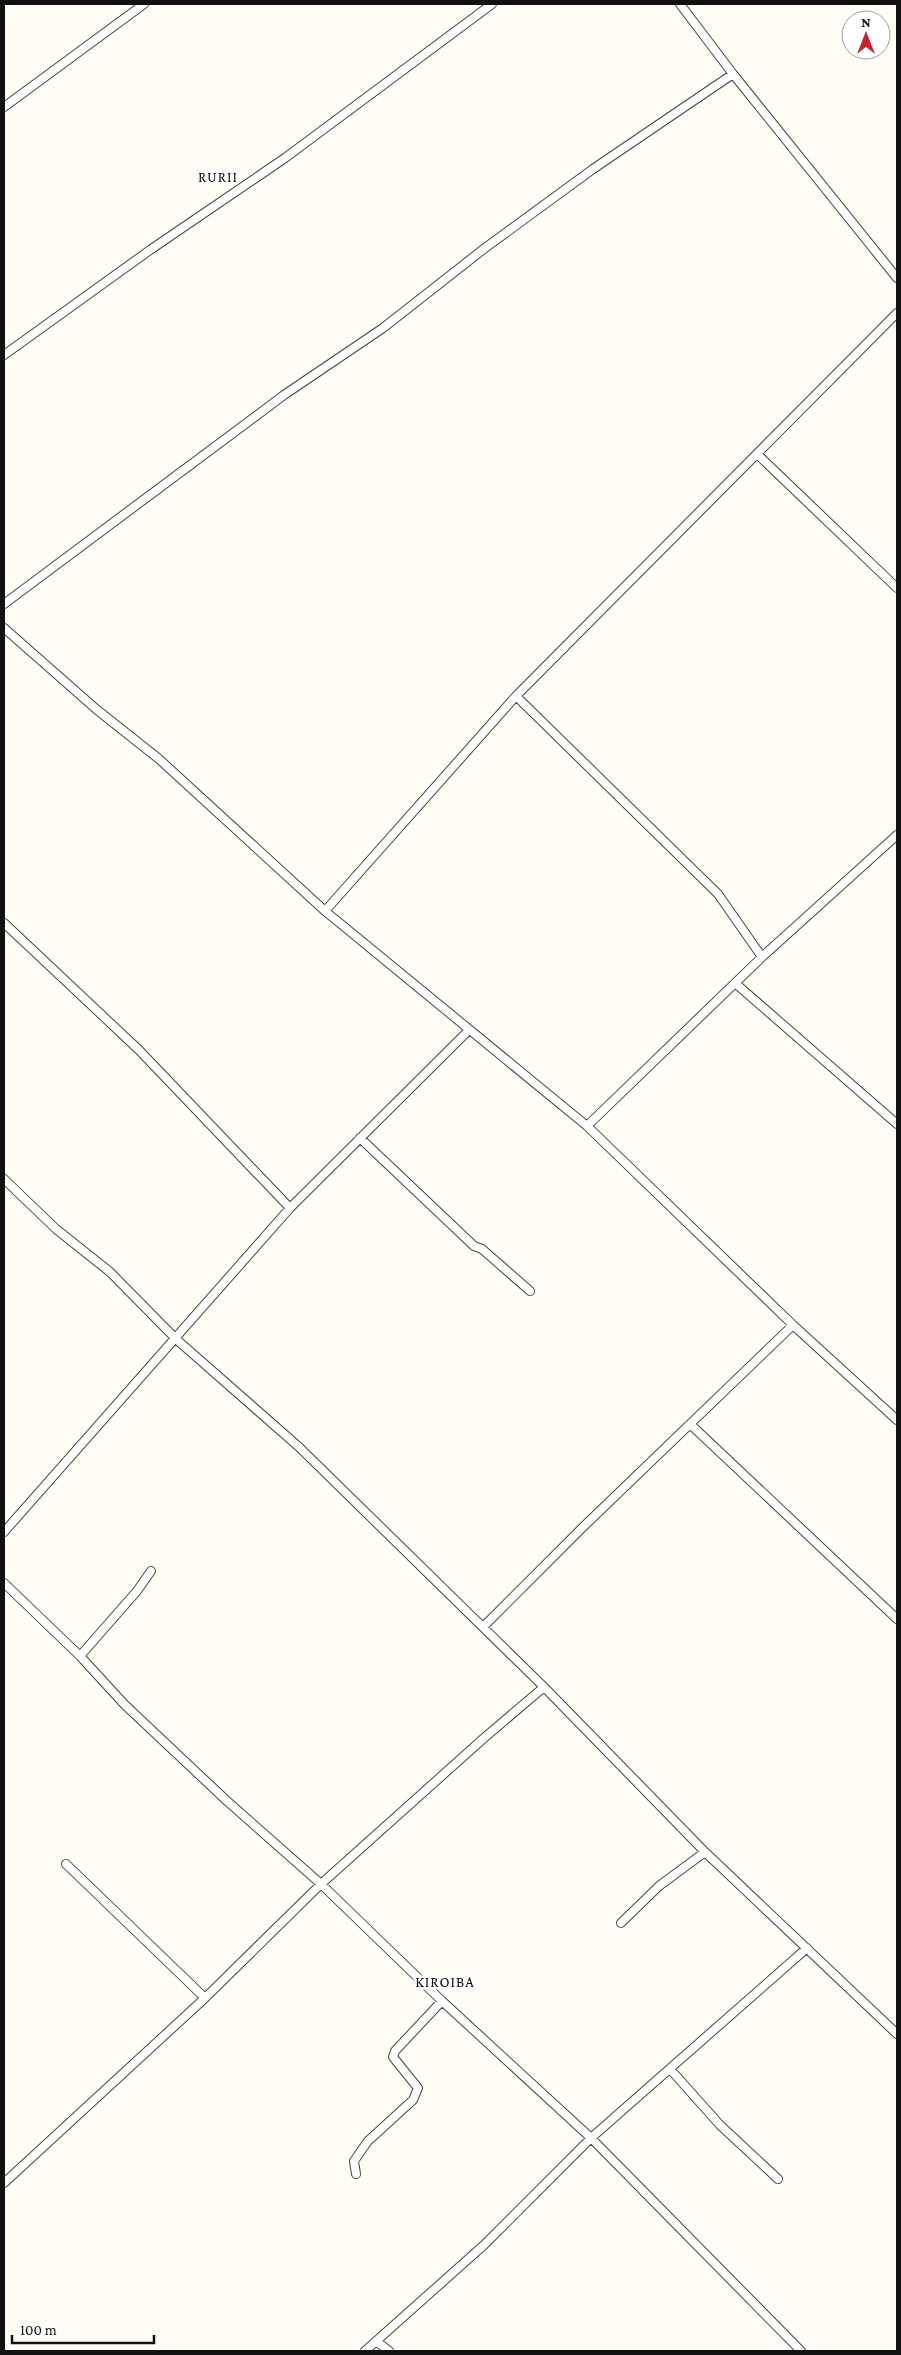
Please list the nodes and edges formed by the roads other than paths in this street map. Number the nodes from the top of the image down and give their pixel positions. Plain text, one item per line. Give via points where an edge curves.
1 (144, 4) edge
2 (492, 4) edge
3 (680, 4) edge
4 (733, 74) junction
5 (4, 108) edge
6 (897, 278) edge
7 (897, 313) edge
8 (4, 355) edge
9 (757, 454) junction
10 (897, 588) edge
11 (4, 604) edge
12 (4, 628) edge
13 (516, 696) junction
14 (897, 834) edge
15 (325, 911) junction
16 (4, 924) edge
17 (762, 957) junction
18 (736, 983) junction
19 (469, 1030) junction
20 (897, 1124) edge
21 (587, 1126) junction
22 (360, 1138) junction
23 (4, 1179) edge
24 (290, 1208) junction
25 (530, 1291) dead end
26 (793, 1325) junction
27 (176, 1339) junction
28 (897, 1420) edge
29 (690, 1424) junction
30 (4, 1532) edge
31 (151, 1570) dead end
32 (4, 1583) edge
33 (897, 1619) edge
34 (483, 1628) junction
35 (80, 1656) junction
36 (544, 1687) junction
37 (706, 1852) junction
38 (66, 1864) dead end
39 (321, 1884) junction
40 (621, 1923) dead end
41 (807, 1948) junction
42 (205, 1998) junction
43 (442, 2001) junction
44 (897, 2034) edge
45 (670, 2068) junction
46 (591, 2138) junction
47 (356, 2174) dead end
48 (778, 2179) dead end
49 (4, 2183) edge
50 (376, 2341) junction
51 (365, 2351) edge
52 (389, 2351) edge
53 (801, 2351) edge

1 - 5 street
2 - 8 street via 285,158
3 - 4 street
4 - 6 street
4 - 11 street via 593,169 383,328 284,395
7 - 9 street
9 - 10 street
9 - 13 street
12 - 15 street via 96,709 159,758
13 - 15 street
13 - 17 street via 718,894
14 - 17 street
15 - 19 street
16 - 24 street via 139,1050
17 - 18 street
18 - 20 street
18 - 21 street
19 - 21 street
19 - 22 street
21 - 26 street
22 - 24 street
22 - 25 street via 474,1246 482,1249
23 - 27 street via 56,1229 110,1272
24 - 27 street
26 - 28 street
26 - 29 street
27 - 30 street
27 - 34 street via 299,1447
29 - 33 street
29 - 34 street
31 - 35 street via 137,1591
32 - 35 street
34 - 36 street
35 - 39 street via 126,1705 227,1801
36 - 37 street
36 - 39 street
37 - 40 street via 659,1886
37 - 41 street
38 - 42 street
39 - 42 street
39 - 43 street
41 - 44 street
41 - 45 street
42 - 49 street
43 - 46 street
43 - 47 street via 393,2057 418,2088 413,2100 363,2148 354,2161
45 - 46 street
45 - 48 street via 720,2125
46 - 50 street via 484,2245
46 - 53 street
50 - 51 street
50 - 52 street

